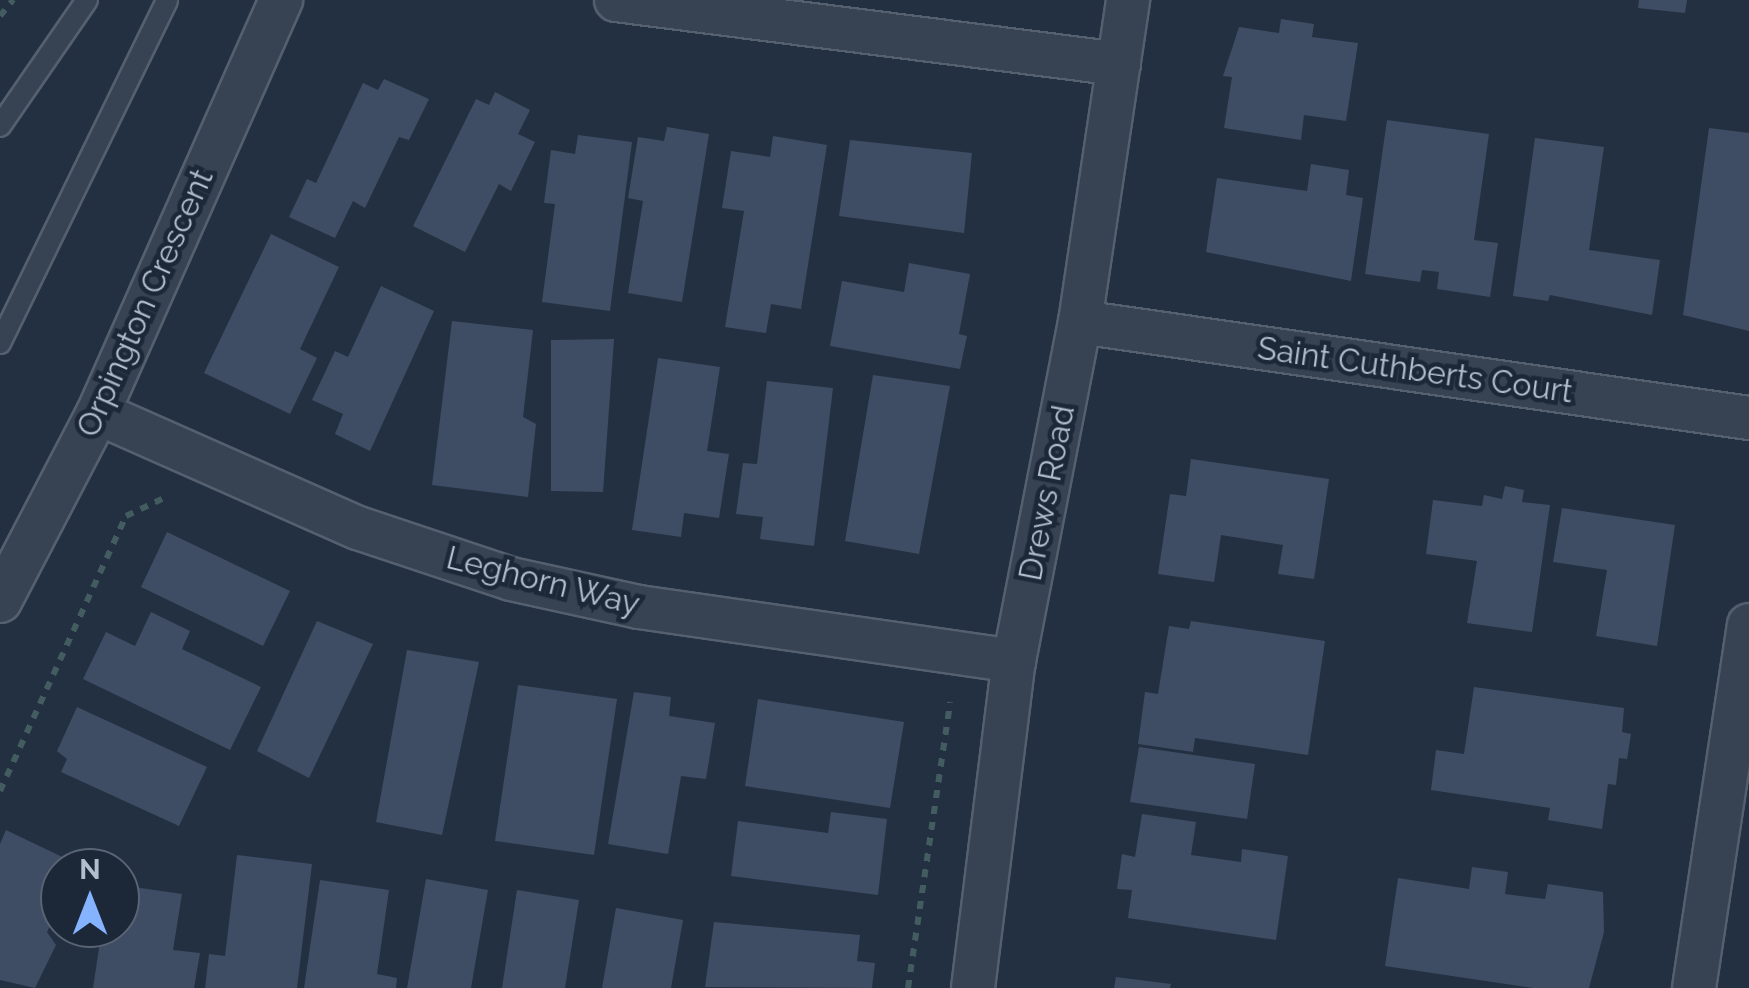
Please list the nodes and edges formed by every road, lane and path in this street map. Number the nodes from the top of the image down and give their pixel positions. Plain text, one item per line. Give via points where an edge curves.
1 (13, 0) edge
2 (88, 0) edge
3 (167, 0) edge
4 (282, 0) edge
5 (616, 0) edge
6 (1128, 0) edge
7 (0, 16) edge
8 (1119, 64) junction
9 (0, 126) edge
10 (1080, 322) junction
11 (0, 343) edge
12 (98, 412) junction
13 (1749, 418) edge
14 (170, 496) dead end
15 (0, 601) edge
16 (1749, 625) edge
17 (1014, 661) junction
18 (932, 695) dead end
19 (0, 791) edge
20 (908, 988) edge
21 (974, 988) edge
22 (1694, 988) edge

1 - 7 path
2 - 9 lane
3 - 11 lane
4 - 12 street, Orpington Crescent
5 - 8 street
6 - 8 street, Drews Road
8 - 10 street, Drews Road
10 - 13 street, Saint Cuthberts Court
10 - 17 street, Drews Road
12 - 15 street, Orpington Crescent
12 - 17 street, Leghorn Way via 358,528 511,579 639,607
14 - 19 path via 126,516
16 - 22 street
17 - 21 street, Drews Road
18 - 20 path via 951,698

